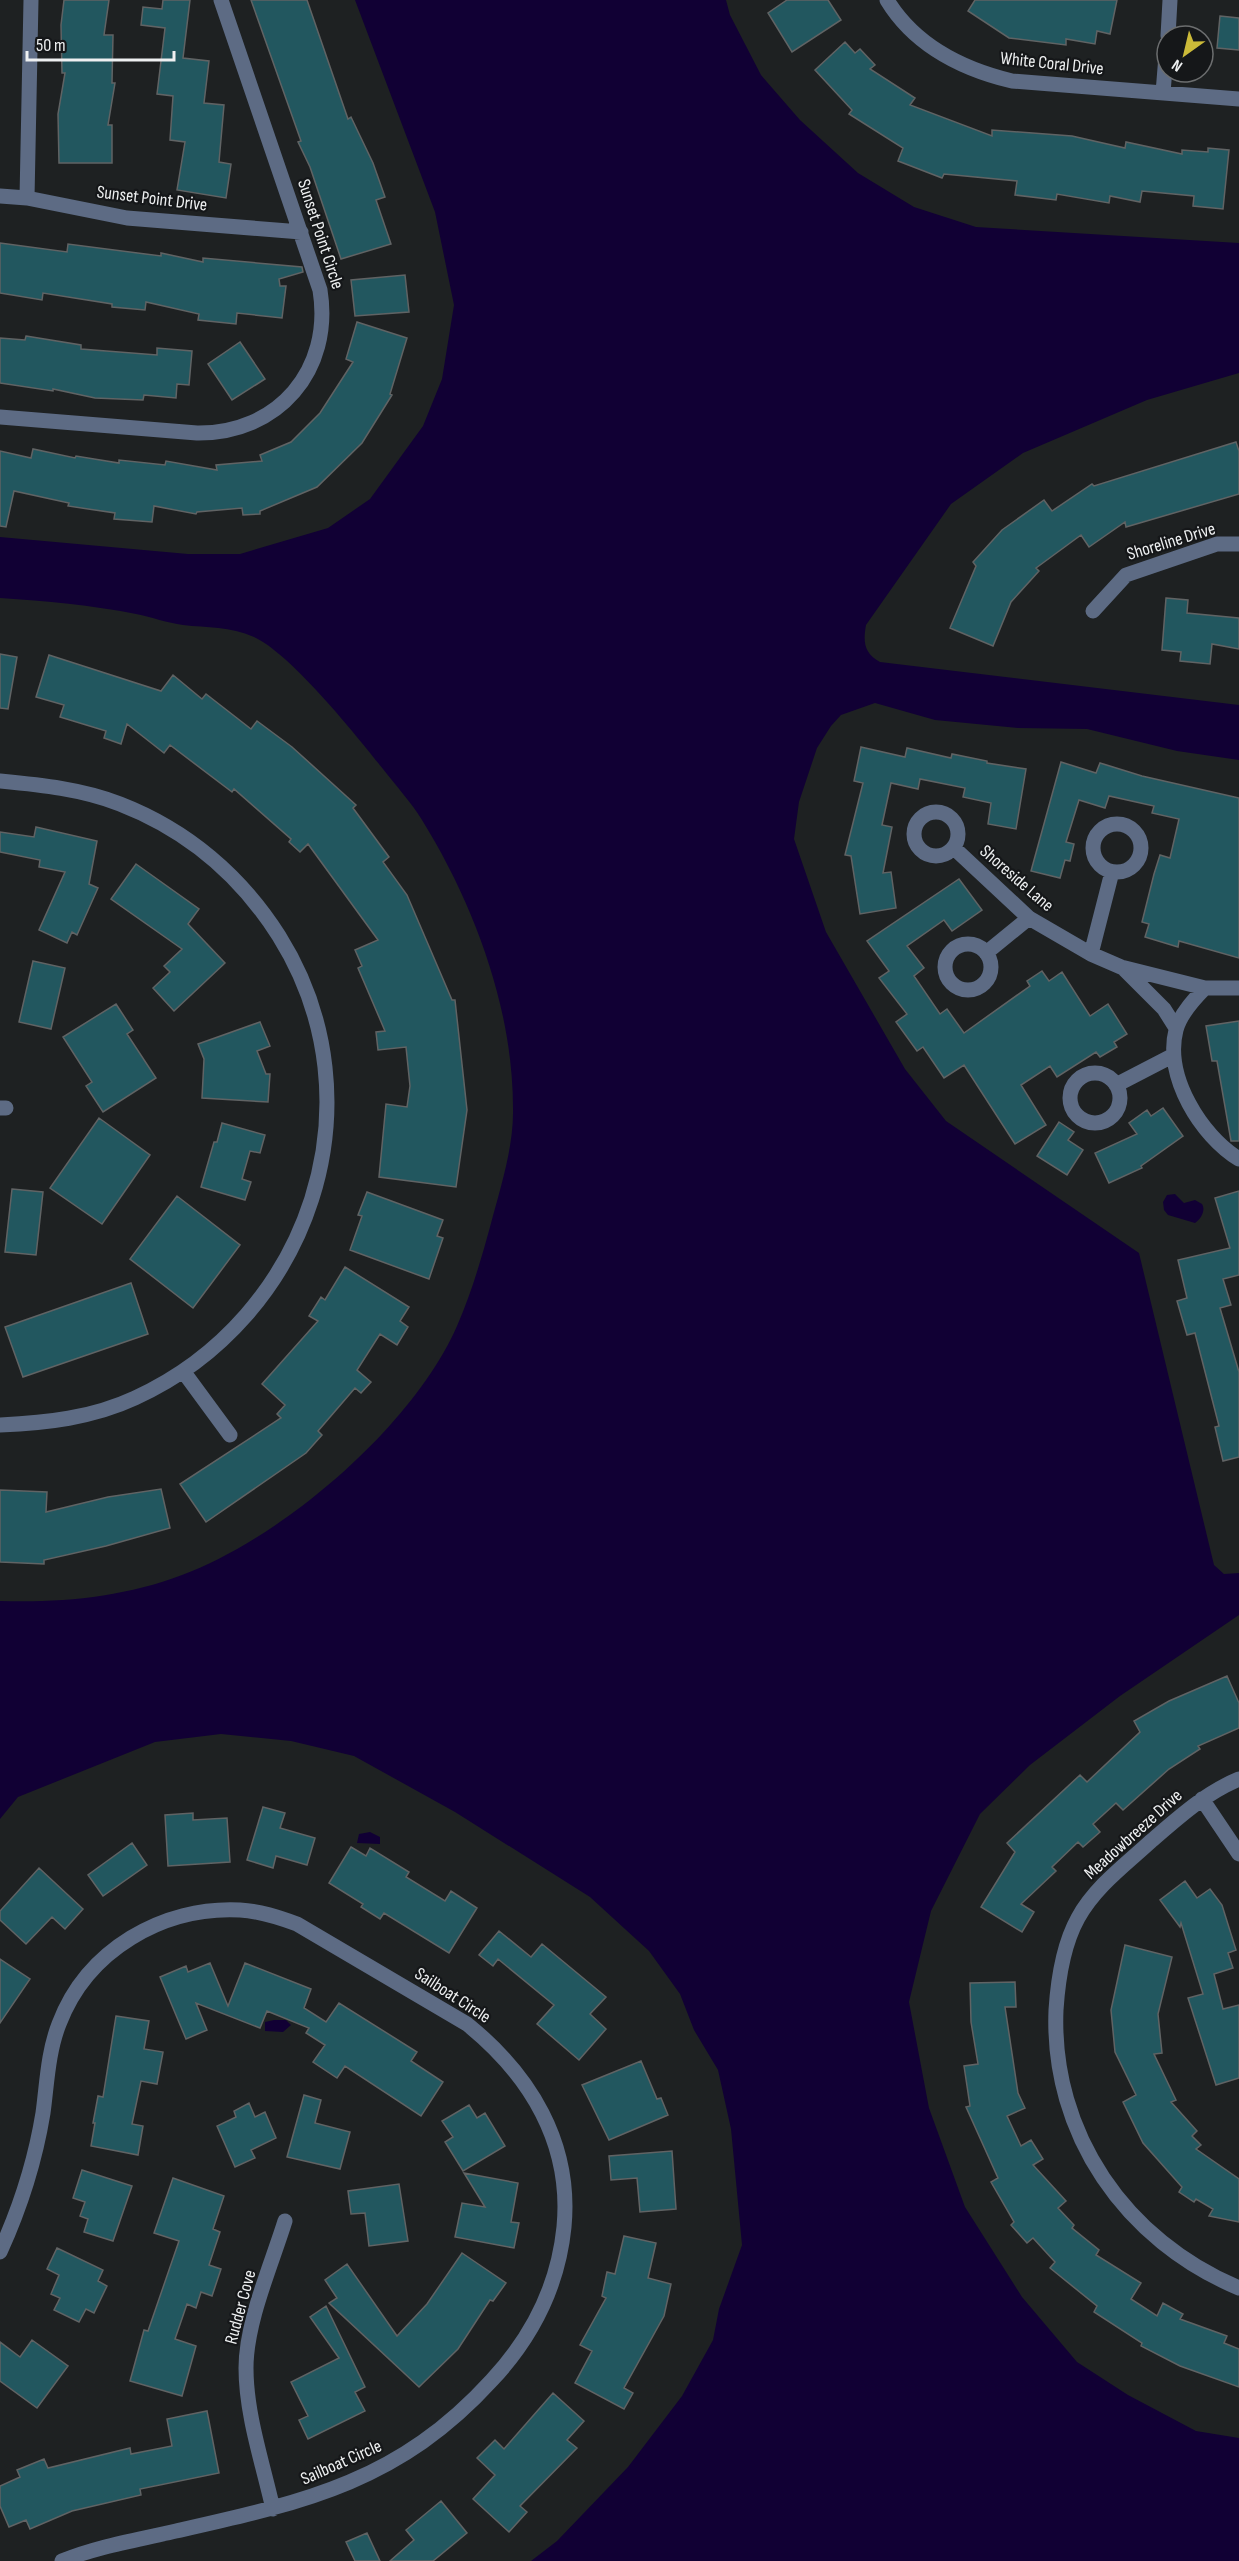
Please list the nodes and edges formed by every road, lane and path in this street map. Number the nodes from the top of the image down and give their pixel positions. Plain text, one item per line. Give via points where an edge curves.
1 (30, 0) edge
2 (220, 0) edge
3 (887, 0) edge
4 (1170, 0) edge
5 (1169, 24) edge
6 (1164, 84) edge
7 (1163, 93) junction
8 (1239, 99) edge
9 (0, 196) edge
10 (27, 198) junction
11 (301, 232) junction
12 (0, 417) edge
13 (1239, 544) edge
14 (1093, 611) dead end
15 (0, 781) edge
16 (954, 848) dead end
17 (1112, 872) dead end
18 (1029, 918) junction
19 (986, 952) dead end
20 (1091, 954) junction
21 (1121, 967) junction
22 (1205, 988) junction
23 (1239, 988) edge
24 (1176, 1028) junction
25 (1172, 1056) junction
26 (1116, 1085) dead end
27 (1239, 1159) edge
28 (183, 1371) junction
29 (0, 1425) edge
30 (230, 1435) dead end
31 (1239, 1779) edge
32 (1202, 1799) junction
33 (1239, 1854) edge
34 (285, 2221) dead end
35 (0, 2252) edge
36 (1239, 2288) edge
37 (273, 2510) junction
38 (62, 2561) edge

1 - 10 street
2 - 11 street, Sunset Point Circle
3 - 7 street, White Coral Drive via 910,29 932,48 984,74 1012,81
4 - 5 street
6 - 7 street
7 - 8 street, White Coral Drive
9 - 10 street, Sunset Point Drive
10 - 11 street, Sunset Point Drive via 127,218
11 - 12 street, Sunset Point Circle via 320,290 321,333 303,380 266,416 240,428 211,433
13 - 14 street, Shoreline Drive via 1216,544 1126,575
15 - 28 street via 88,793 120,804 184,837 218,863 254,901 289,953 307,992 319,1033 327,1104 322,1162 311,1203 296,1243 266,1292 228,1335
16 - 18 street, Shoreside Lane
17 - 20 street
18 - 19 street
18 - 20 street, Shoreside Lane
20 - 21 street, Shoreside Lane
21 - 22 street, Shoreside Lane
21 - 24 street, Shoreside Lane via 1149,991
22 - 23 street, Shoreside Lane
22 - 24 street
24 - 25 street
25 - 26 street
25 - 27 street via 1194,1117 1224,1150
28 - 29 street via 133,1399 93,1413 36,1424
28 - 30 street
31 - 32 street, Meadowbreeze Drive
32 - 33 street
32 - 36 street, Meadowbreeze Drive via 1108,1881 1082,1911 1062,1963 1056,2030 1068,2109 1083,2146 1111,2192 1178,2256
34 - 37 street, Rudder Cove via 252,2327 246,2367 248,2394
35 - 37 street, Sailboat Circle via 31,2168 59,2023 89,1974 117,1947 157,1923 185,1914 232,1910 270,1915 297,1924 467,2024 492,2044 514,2068 540,2108 561,2169 565,2217 562,2249 543,2310 507,2364 474,2401 432,2436 361,2479
37 - 38 street, Sailboat Circle via 102,2548

